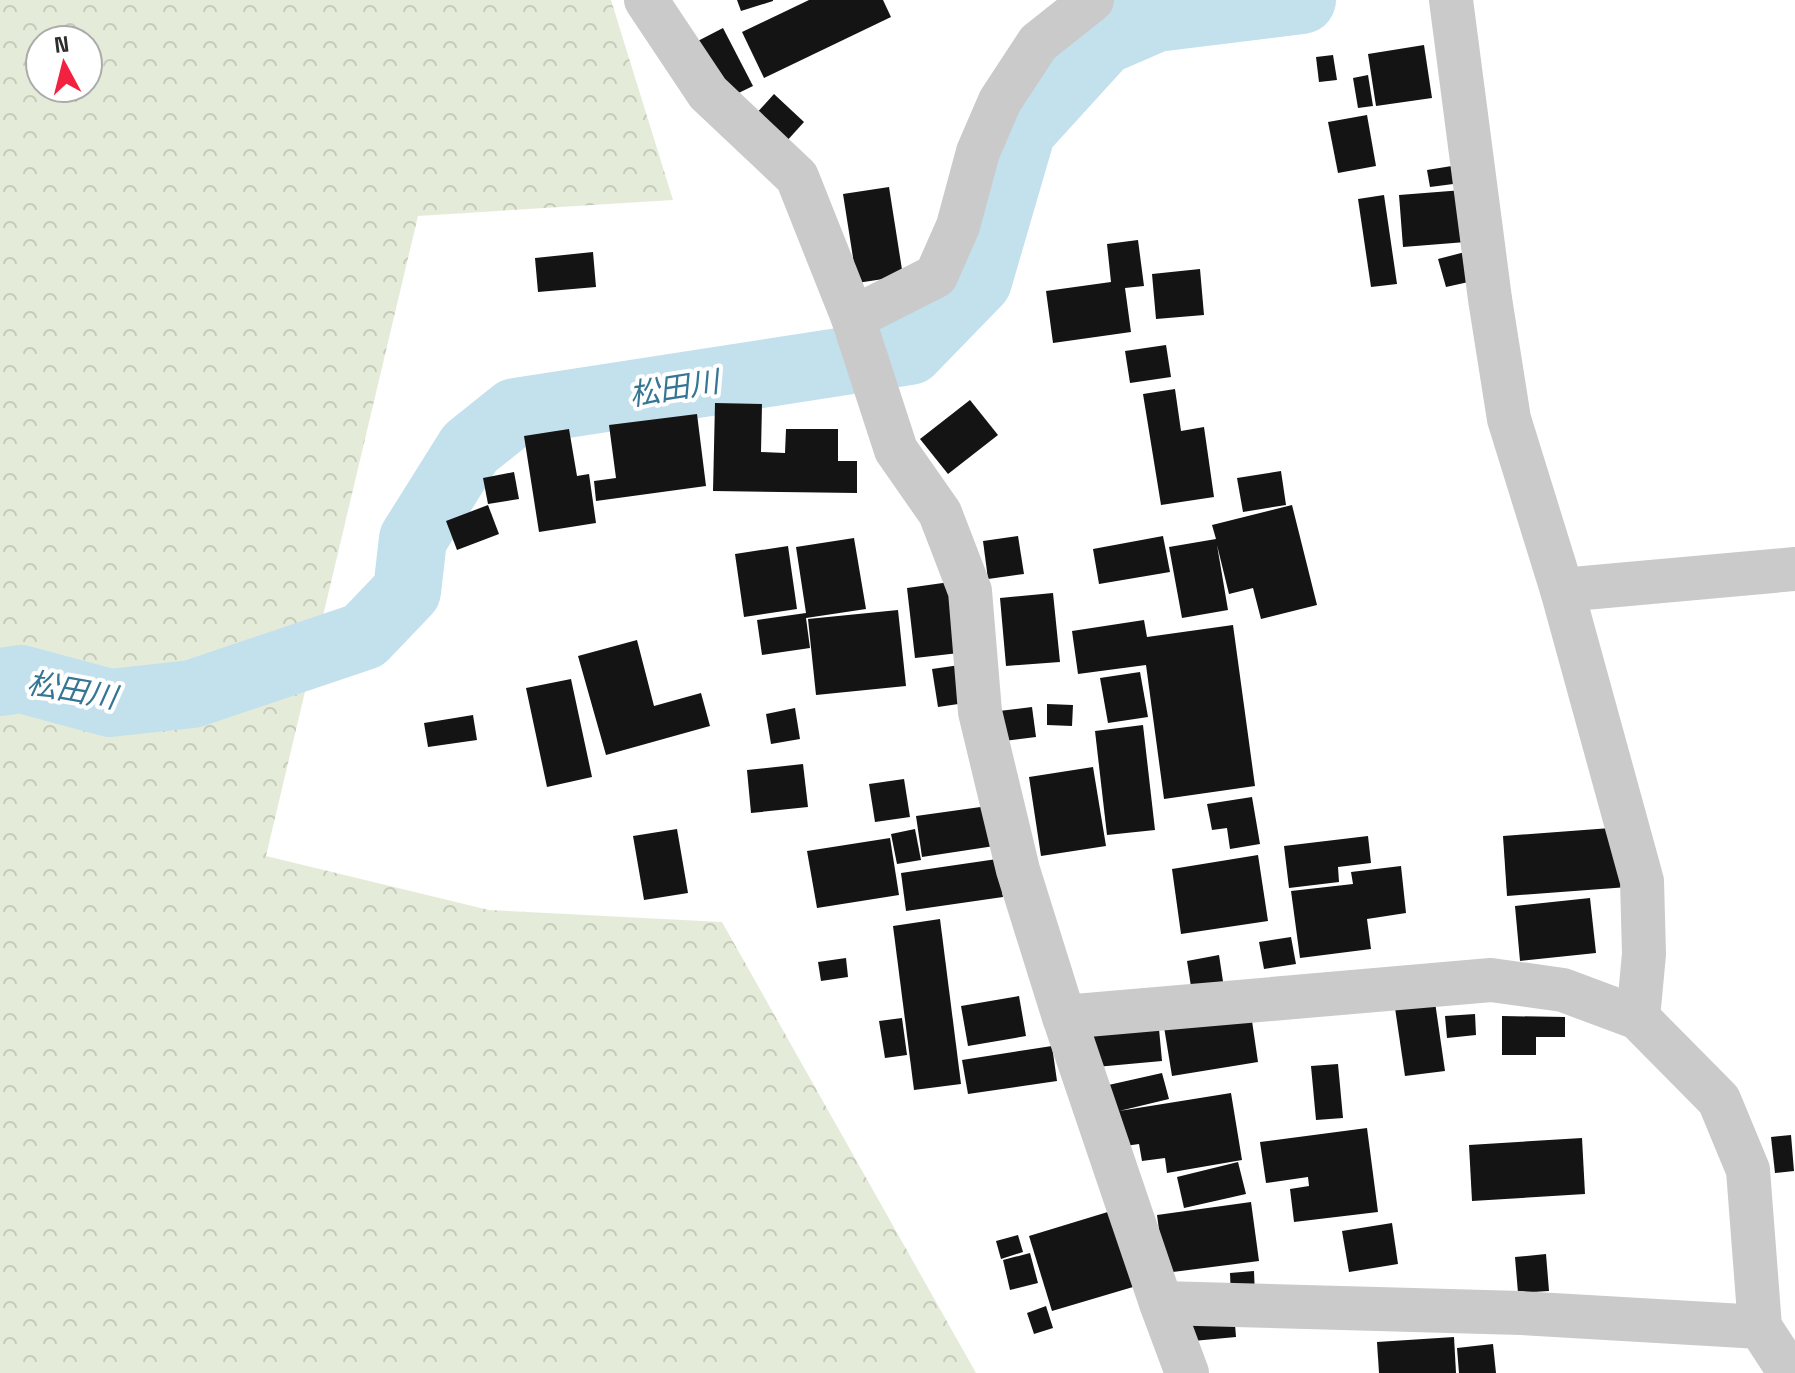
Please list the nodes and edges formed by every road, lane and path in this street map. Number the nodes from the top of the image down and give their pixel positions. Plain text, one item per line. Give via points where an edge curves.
1 (646, 0) edge
2 (1092, 0) edge
3 (1451, 0) edge
4 (853, 318) junction
5 (1795, 569) edge
6 (1562, 590) junction
7 (1064, 1017) junction
8 (1638, 1018) junction
9 (1161, 1303) junction
10 (1760, 1327) junction
11 (1187, 1373) edge
12 (1790, 1373) edge

1 - 4 street via 708,93 797,177
2 - 4 street via 1038,43 1000,101 936,276
3 - 6 street via 1509,419
4 - 7 street via 896,450 940,513 970,591 980,712 1018,870
5 - 6 street
6 - 8 street via 1642,881 1644,954
7 - 8 street via 1491,980 1563,990
7 - 9 street
8 - 10 street via 1719,1100 1748,1170
9 - 10 street via 1521,1313
9 - 11 street
10 - 12 street

